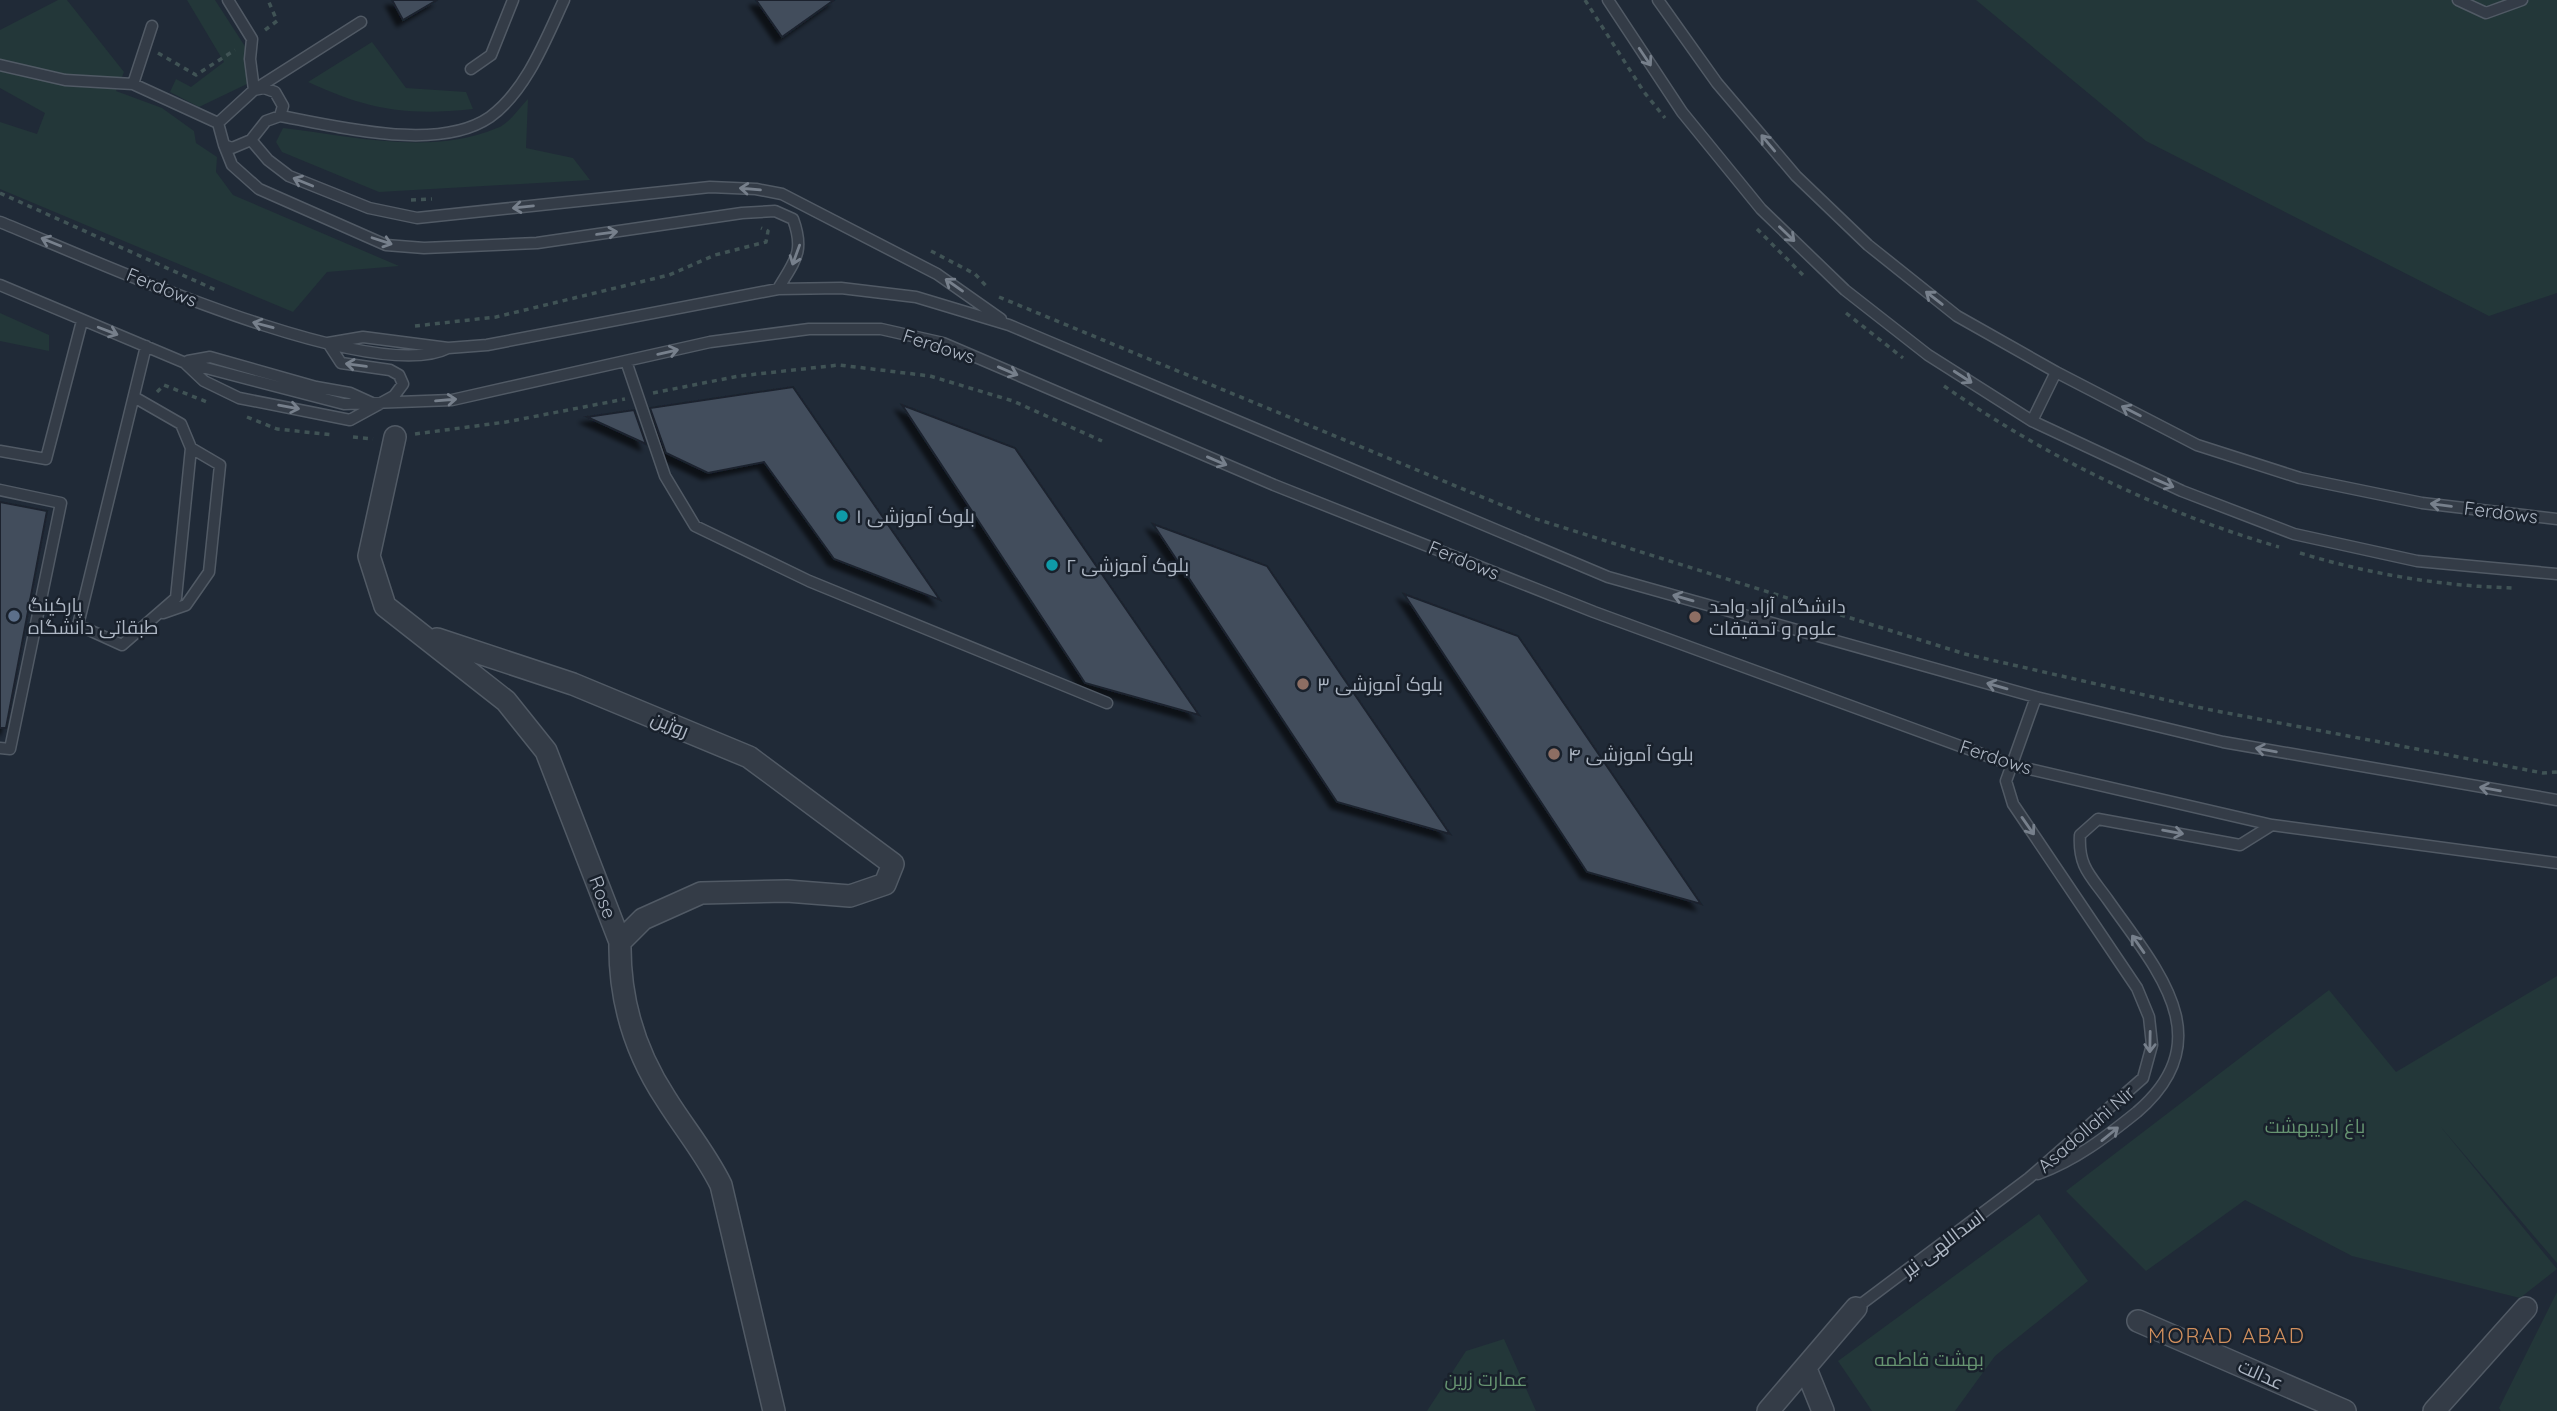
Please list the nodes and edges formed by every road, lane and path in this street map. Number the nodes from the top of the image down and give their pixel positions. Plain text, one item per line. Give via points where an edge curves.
1 (228, 0) edge
2 (268, 0) edge
3 (513, 0) edge
4 (564, 0) edge
5 (1585, 0) edge
6 (1608, 0) edge
7 (1658, 0) edge
8 (2458, 0) edge
9 (2522, 0) edge
10 (361, 22) dead end
11 (152, 26) dead end
12 (247, 42) junction
13 (147, 47) junction
14 (0, 65) edge
15 (471, 69) dead end
16 (133, 84) junction
17 (254, 90) junction
18 (280, 116) junction
19 (218, 123) junction
20 (1670, 125) dead end
21 (251, 140) junction
22 (224, 145) junction
23 (433, 199) dead end
24 (406, 200) dead end
25 (0, 222) edge
26 (1751, 222) dead end
27 (930, 251) dead end
28 (1810, 281) dead end
29 (0, 285) edge
30 (778, 289) junction
31 (1841, 309) dead end
32 (82, 321) junction
33 (1009, 325) junction
34 (328, 343) junction
35 (146, 346) junction
36 (448, 348) junction
37 (1904, 359) dead end
38 (626, 361) junction
39 (184, 362) junction
40 (2056, 372) junction
41 (1937, 381) dead end
42 (636, 396) junction
43 (134, 397) junction
44 (215, 405) dead end
45 (377, 405) junction
46 (158, 410) junction
47 (240, 414) dead end
48 (2032, 421) junction
49 (395, 437) junction
50 (1102, 442) dead end
51 (191, 448) junction
52 (0, 451) edge
53 (0, 490) edge
54 (2557, 519) edge
55 (2283, 548) dead end
56 (2295, 552) dead end
57 (2557, 574) edge
58 (2515, 588) dead end
59 (157, 615) junction
60 (420, 634) junction
61 (2036, 697) junction
62 (1107, 703) dead end
63 (0, 748) edge
64 (2012, 765) junction
65 (2557, 772) edge
66 (2557, 800) edge
67 (2272, 825) junction
68 (2557, 863) edge
69 (620, 942) junction
70 (2029, 1178) junction
71 (1856, 1308) joint
72 (2526, 1308) dead end
73 (2138, 1321) dead end
74 (1806, 1369) junction
75 (774, 1411) edge
76 (1768, 1411) edge
77 (1791, 1411) edge
78 (1823, 1411) edge
79 (2344, 1411) edge
80 (2434, 1411) edge

1 - 12 lane
2 - 12 path via 277,21
3 - 15 lane via 491,55
4 - 18 lane via 517,89 491,116 468,129 397,136
5 - 20 path
6 -> 48 lane via 1682,112 1761,209 1845,290 1928,355
40 -> 7 lane, Ferdows via 1956,316 1868,245 1796,176 1717,83
8 - 9 lane via 2486,13
10 - 17 lane
11 - 13 lane
12 - 13 path via 196,75
12 - 17 lane
13 - 16 lane
14 - 16 lane via 65,80
16 - 19 lane
17 - 18 lane via 275,92 283,106
17 - 19 lane
18 - 21 lane via 266,121
19 - 22 lane
21 - 22 lane via 232,148
33 -> 21 lane via 937,274 782,194 710,187 417,218 369,208 289,176
22 -> 30 lane via 232,165 259,189 386,245 424,248 537,243 775,211 793,219 801,240
23 - 24 path
34 -> 25 lane, Ferdows via 238,318
26 - 28 path
27 - 65 path via 975,274 993,295 1533,518 1965,654 2206,709
29 - 32 lane
30 - 33 lane, Ferdows via 841,288 916,297
30 - 36 lane, Ferdows via 487,345
31 - 37 path
32 -> 35 lane
32 - 52 lane via 46,459
61 -> 33 lane, Ferdows via 1608,577
34 - 36 lane via 363,337
34 - 36 lane, Ferdows via 379,356 433,356
45 -> 34 lane via 394,396 403,384 399,375 341,363
35 - 39 lane
35 - 43 lane
38 - 42 lane
45 -> 38 lane, Ferdows via 452,401
38 -> 64 lane, Ferdows via 710,342 809,329 881,329 943,344 1274,485 1581,607
39 - 45 lane, Ferdows via 313,398
39 -> 45 lane via 204,381 239,398 350,420
40 - 48 lane
54 -> 40 lane, Ferdows via 2422,503 2300,478 2197,445
41 - 55 path via 2001,426 2102,478 2220,530
42 - 49 path via 506,422
42 - 50 path via 739,376 839,365 930,376 1013,401
42 - 62 lane via 665,476 695,526 809,581
43 - 46 lane
43 - 59 lane via 78,625 122,645
44 - 46 path via 164,386 155,393
46 - 51 lane via 181,424
47 - 49 path via 277,429
48 -> 57 lane via 2171,486 2294,534 2417,561
49 - 60 street, Rose via 369,556 385,606
51 - 59 lane via 176,598
51 - 59 lane via 220,465 209,572 186,605
53 - 63 lane via 61,503 10,749
56 - 58 path via 2345,567 2462,586
60 - 69 street, Rose via 506,701 546,751
60 - 69 street, روژین via 573,684 749,757 893,864 885,884 850,896 787,891 701,893 643,919
61 - 64 lane, Asadollahi Nir
66 -> 61 lane, Ferdows via 2223,742
64 - 67 lane, Ferdows
64 -> 70 lane, Asadollahi Nir via 2006,781 2012,804 2137,988 2149,1017 2152,1045 2144,1078
67 - 68 lane, Ferdows
70 -> 67 lane, Asadollahi Nir via 2105,1139 2158,1093 2171,1070 2180,1035 2160,976 2082,866 2080,835 2098,819 2240,845
69 - 75 street, Rose via 619,974 634,1039 664,1098 721,1185
70 - 71 lane, اسداللهی نیر
71 - 74 street
72 - 80 street
73 - 79 street, عدالت
74 - 76 street
74 - 77 street
74 - 78 street

